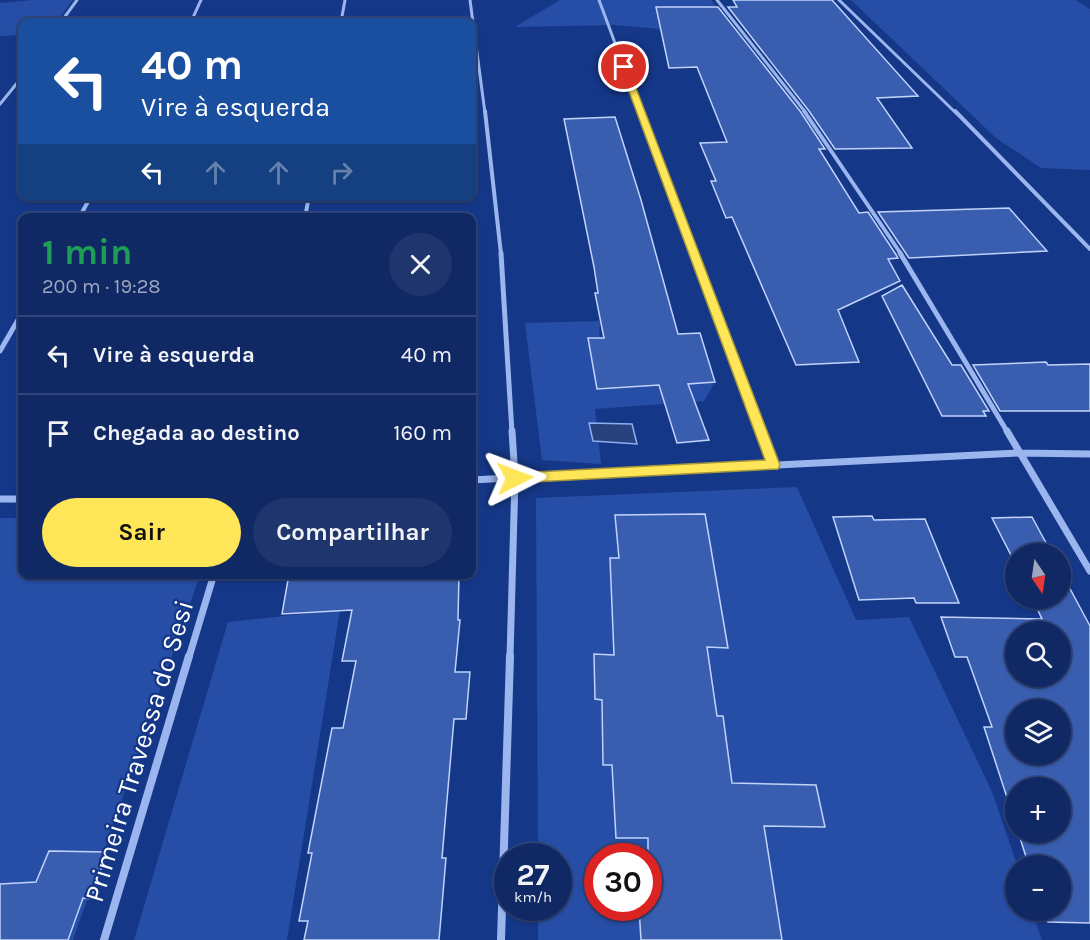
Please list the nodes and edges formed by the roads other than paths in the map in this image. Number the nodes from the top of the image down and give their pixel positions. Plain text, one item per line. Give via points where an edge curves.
1 (77, 0) edge
2 (201, 0) edge
3 (345, 0) edge
4 (470, 0) edge
5 (598, 0) edge
6 (717, 0) edge
7 (839, 0) edge
8 (64, 18) edge
9 (193, 18) edge
10 (342, 18) edge
11 (472, 18) edge
12 (476, 45) edge
13 (18, 82) edge
14 (0, 104) edge
15 (1090, 249) edge
16 (18, 320) edge
17 (0, 351) edge
18 (1018, 453) junction
19 (1090, 453) edge
20 (773, 465) junction
21 (515, 478) junction
22 (476, 480) edge
23 (0, 499) edge
24 (18, 499) edge
25 (1090, 571) edge
26 (212, 579) edge
27 (104, 940) edge
28 (501, 940) edge

1 - 8 street
2 - 9 street
3 - 10 street
4 - 11 street
5 - 20 street
6 - 18 street via 815,125 906,262
7 - 15 street
12 - 21 street via 504,283
13 - 14 street
16 - 17 street
18 - 19 street
18 - 20 street
18 - 25 street
20 - 21 street
21 - 22 street
21 - 28 street
23 - 24 street
26 - 27 street, Primeira Travessa do Sesi

